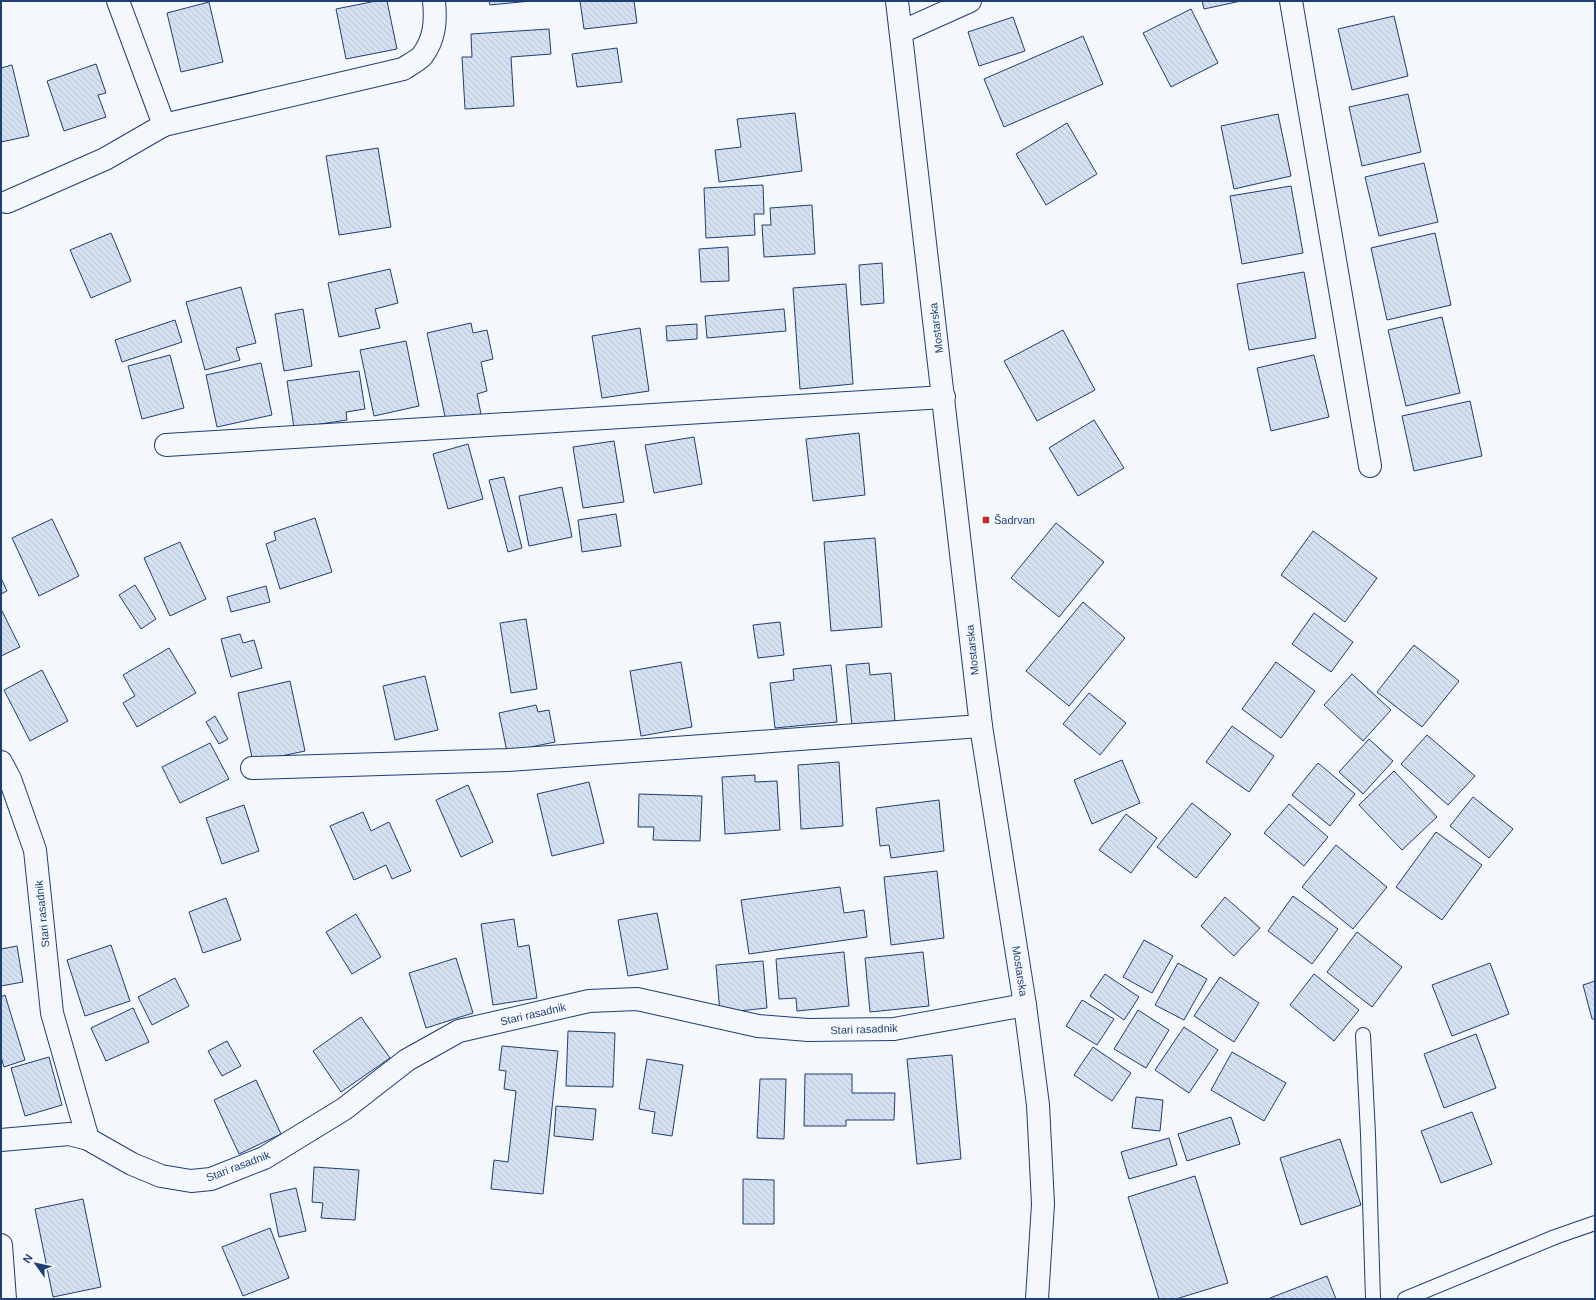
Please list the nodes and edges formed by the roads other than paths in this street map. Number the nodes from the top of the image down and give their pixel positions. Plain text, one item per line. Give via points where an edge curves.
1 (118, 1) edge
2 (434, 1) edge
3 (897, 1) edge
4 (970, 1) edge
5 (1291, 1) edge
6 (900, 32) junction
7 (164, 125) junction
8 (7, 202) dead end
9 (944, 397) junction
10 (166, 445) dead end
11 (1370, 466) dead end
12 (981, 726) junction
13 (1, 762) edge
14 (252, 768) dead end
15 (1025, 1005) junction
16 (1363, 1035) dead end
17 (88, 1139) junction
18 (1, 1140) edge
19 (1595, 1224) edge
20 (1, 1245) edge
21 (5, 1299) edge
22 (1037, 1299) edge
23 (1373, 1299) edge
24 (1405, 1299) edge

1 - 7 street
2 - 7 street via 436,19 431,40 421,56 403,68
3 - 6 street, Mostarska
4 - 6 street
5 - 11 street
6 - 9 street, Mostarska
7 - 8 street via 105,159
9 - 10 street
9 - 12 street, Mostarska
12 - 14 street via 508,760
12 - 15 street, Mostarska
13 - 17 street, Stari rasadnik via 10,779 35,850 52,1013
15 - 17 street, Stari rasadnik via 894,1029 808,1030 758,1026 637,999 589,1001 460,1031 407,1060 344,1109 264,1158 211,1179 191,1181 161,1176 132,1164
15 - 22 street, Mostarska via 1038,1105 1043,1204
16 - 23 lane
17 - 18 street, Stari rasadnik via 69,1134
19 - 24 lane via 1555,1237
20 - 21 street

